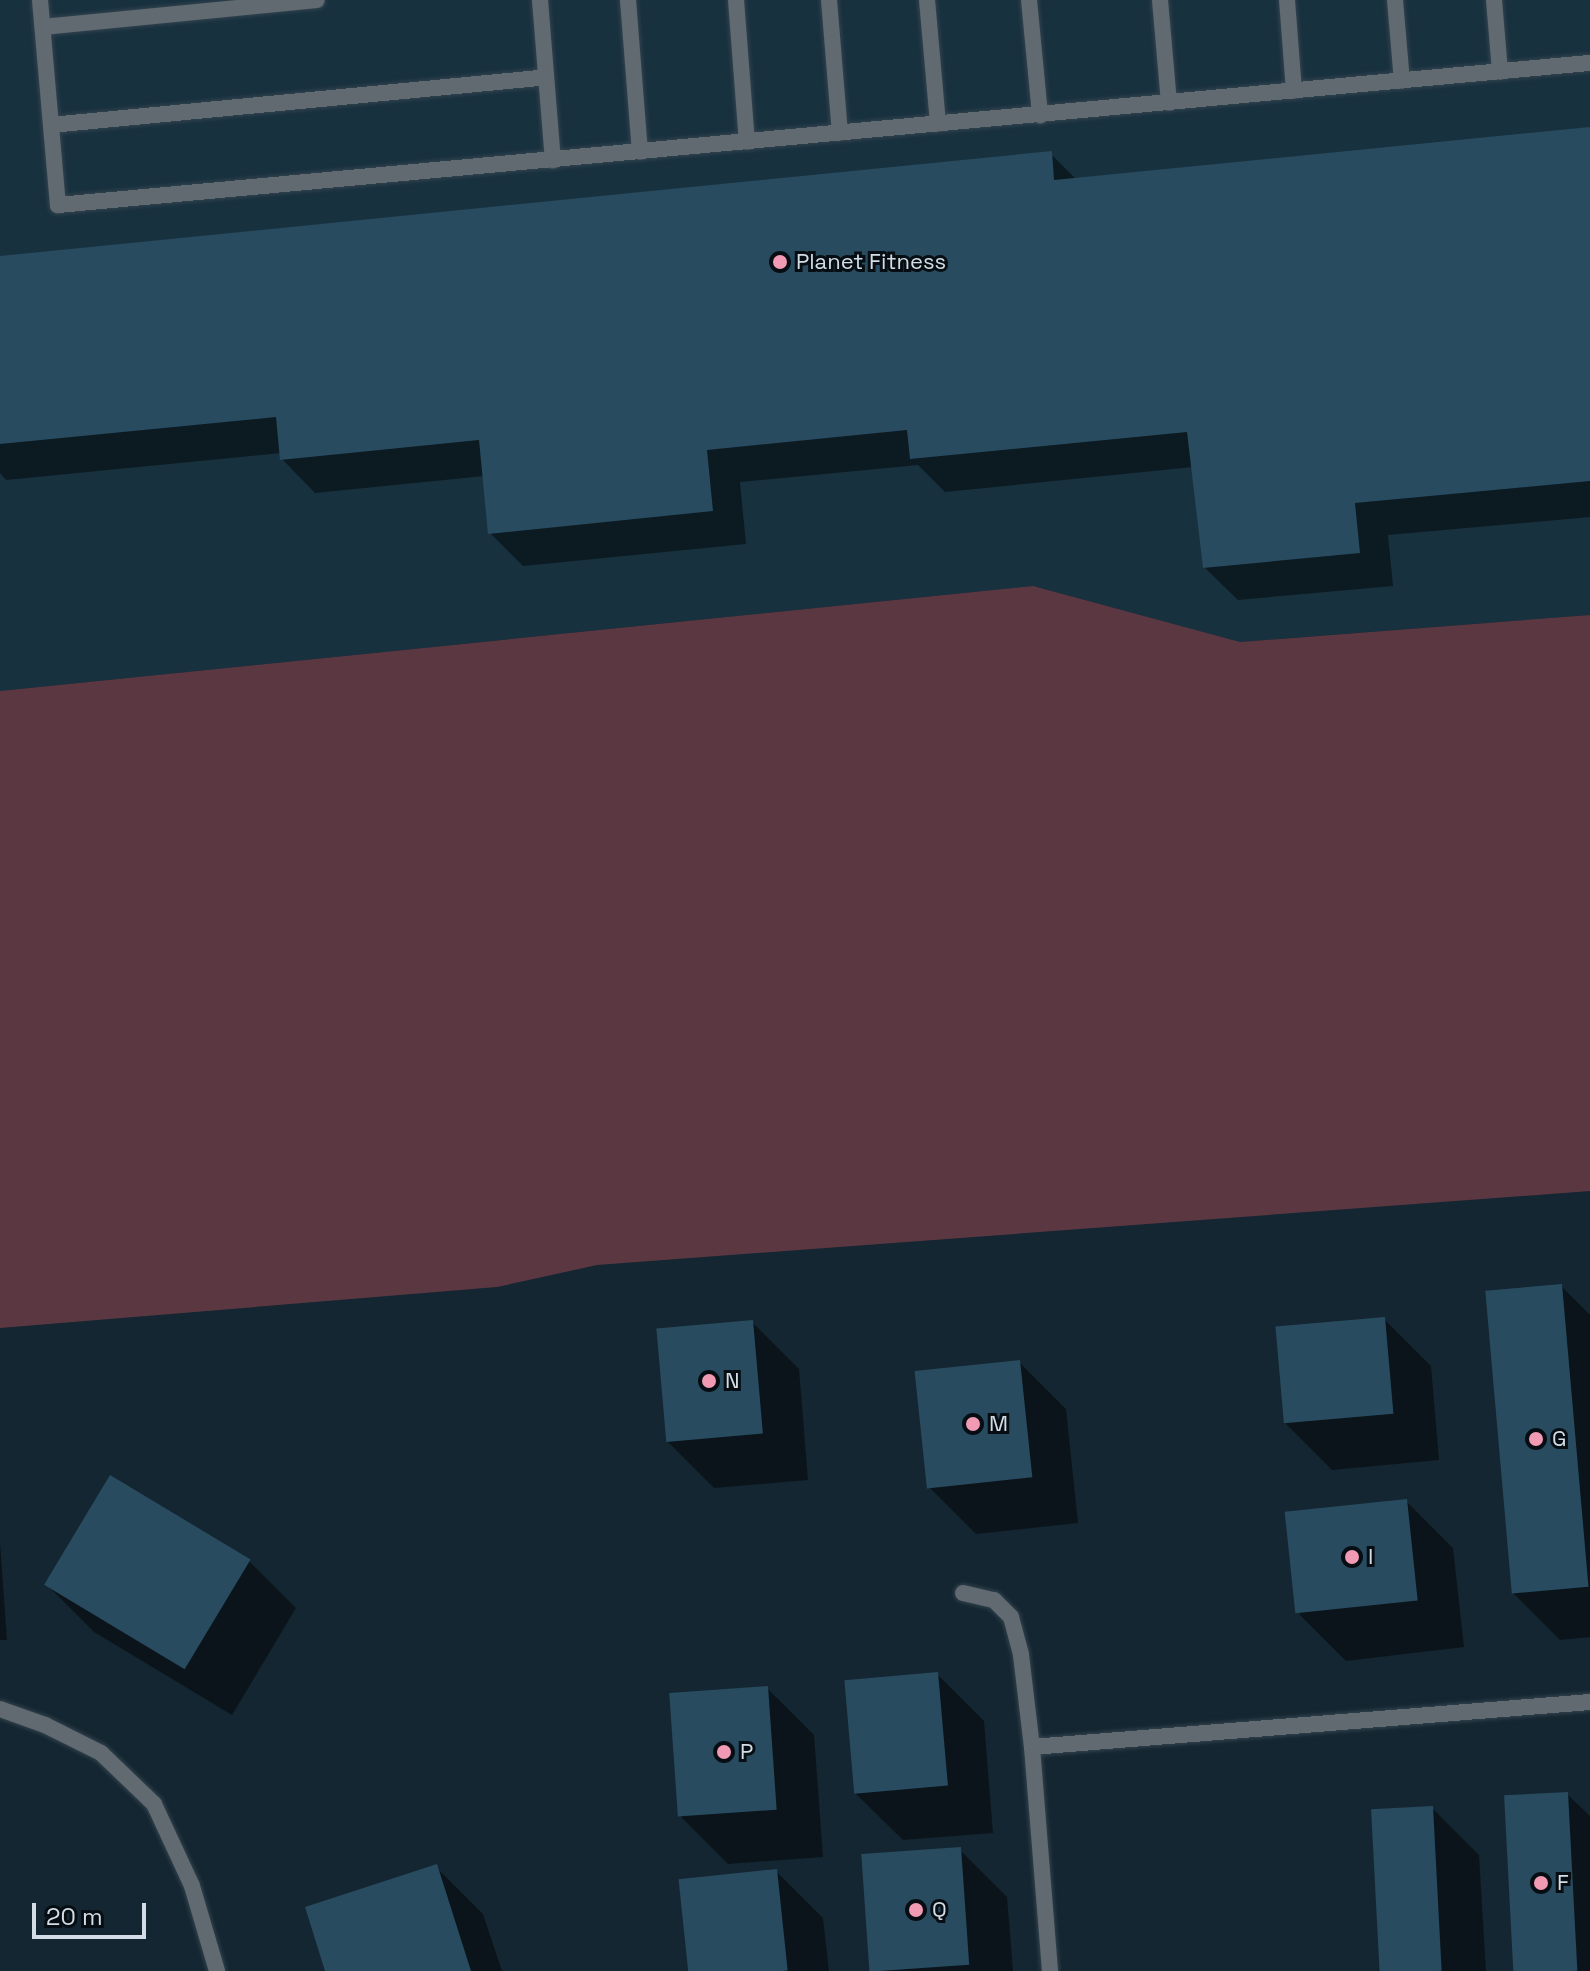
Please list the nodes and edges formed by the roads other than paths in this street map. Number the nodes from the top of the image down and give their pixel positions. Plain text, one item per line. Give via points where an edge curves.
1 (40, 0) edge
2 (317, 0) edge
3 (540, 0) edge
4 (628, 0) edge
5 (736, 0) edge
6 (829, 0) edge
7 (927, 0) edge
8 (1029, 0) edge
9 (1160, 0) edge
10 (1287, 0) edge
11 (1395, 0) edge
12 (1494, 0) edge
13 (43, 27) junction
14 (1590, 63) edge
15 (1500, 72) junction
16 (546, 77) junction
17 (1402, 81) junction
18 (1294, 91) junction
19 (1169, 103) junction
20 (1040, 115) junction
21 (938, 124) junction
22 (51, 125) junction
23 (840, 133) junction
24 (747, 142) junction
25 (640, 152) junction
26 (553, 160) junction
27 (963, 1593) dead end
28 (1590, 1702) edge
29 (0, 1709) edge
30 (1032, 1747) junction
31 (217, 1971) edge
32 (1050, 1971) edge

1 - 13 street
2 - 13 street
3 - 16 street
4 - 25 street
5 - 24 street
6 - 23 street
7 - 21 street
8 - 20 street
9 - 19 street
10 - 18 street
11 - 17 street
12 - 15 street
13 - 22 street
14 - 15 street
15 - 17 street
16 - 22 street
16 - 26 street
17 - 18 street
18 - 19 street
19 - 20 street
20 - 21 street
21 - 23 street
22 - 26 street via 58,205
23 - 24 street
24 - 25 street
25 - 26 street
27 - 30 street via 994,1600 1011,1617
28 - 30 street
29 - 31 street via 101,1753 154,1804 192,1886
30 - 32 street

